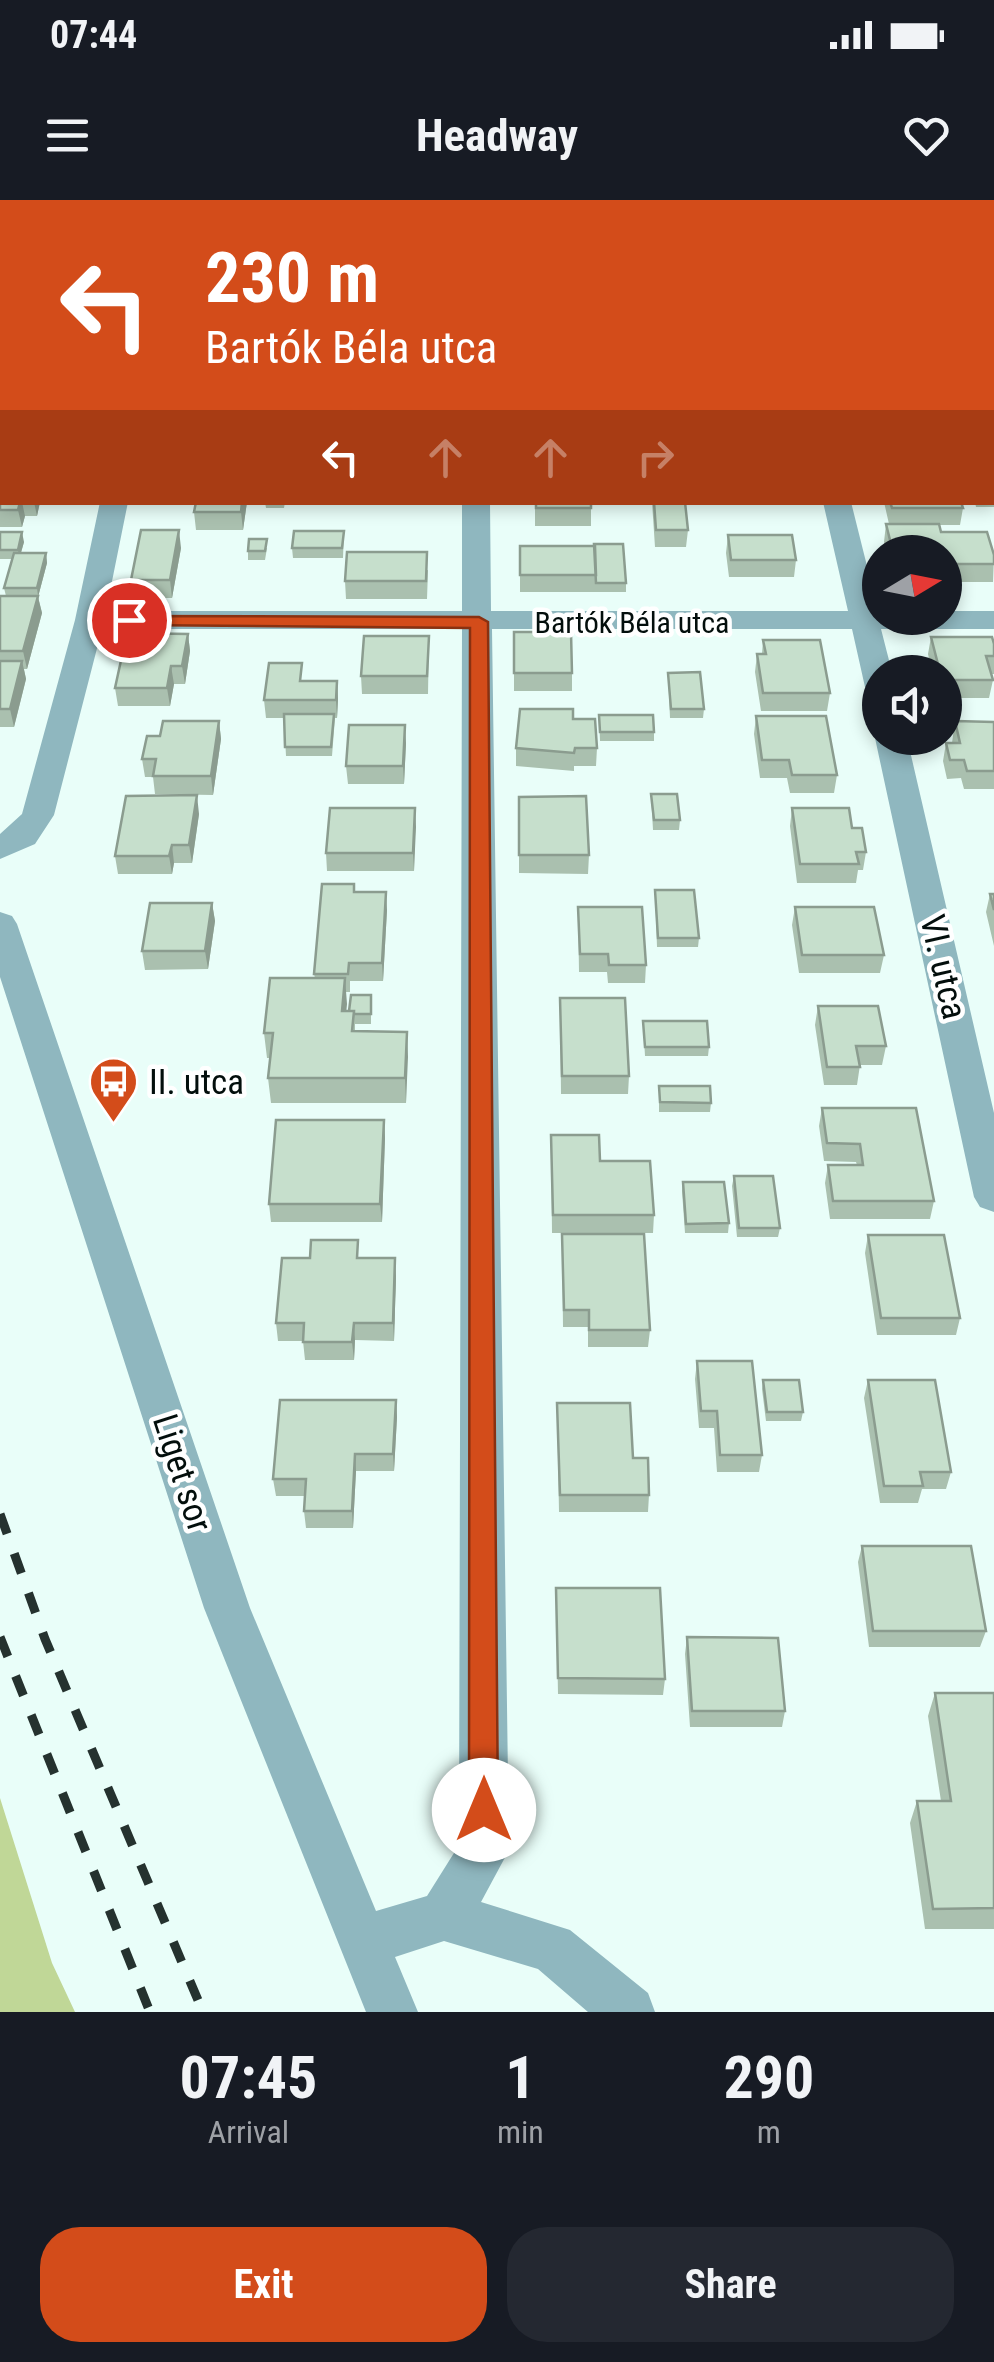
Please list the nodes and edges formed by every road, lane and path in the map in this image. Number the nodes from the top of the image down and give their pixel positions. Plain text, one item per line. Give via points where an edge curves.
1 (113, 505) edge
2 (476, 505) edge
3 (838, 505) edge
4 (862, 608) edge
5 (90, 620) junction
6 (962, 620) edge
7 (994, 620) edge
8 (862, 621) edge
9 (479, 622) junction
10 (895, 755) edge
11 (0, 848) edge
12 (0, 924) edge
13 (994, 1196) edge
14 (444, 1916) junction
15 (366, 1940) junction
16 (392, 2012) edge
17 (630, 2012) edge

1 - 5 street
2 - 9 street
3 - 4 street
5 - 9 street, Bartók Béla utca
5 - 11 street via 38,816 23,836
6 - 7 street, Bartók Béla utca
8 - 9 street, Bartók Béla utca
9 - 14 street via 484,1850
10 - 13 street, VI. utca
12 - 15 street, Liget sor via 227,1608
14 - 15 street
14 - 17 street via 552,1948
15 - 16 street, Liget sor

